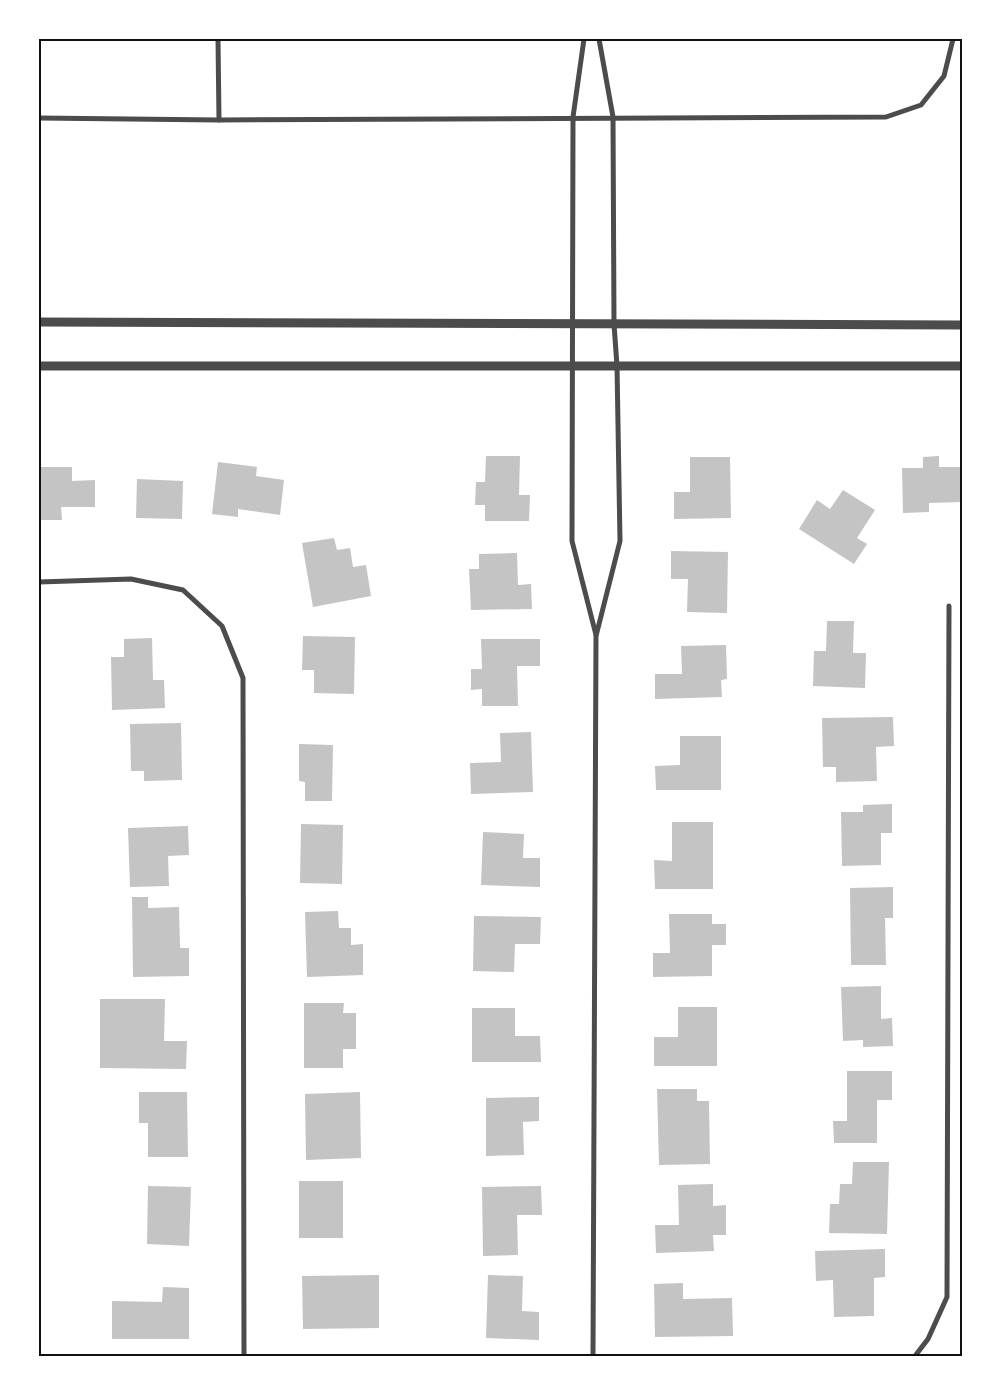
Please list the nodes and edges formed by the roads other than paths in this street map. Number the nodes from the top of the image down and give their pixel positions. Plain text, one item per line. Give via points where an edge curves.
1 (218, 39) edge
2 (584, 39) edge
3 (599, 39) edge
4 (953, 39) edge
5 (573, 117) junction
6 (613, 117) junction
7 (39, 118) edge
8 (219, 120) junction
9 (39, 322) edge
10 (572, 324) junction
11 (614, 324) junction
12 (962, 325) edge
13 (39, 366) edge
14 (574, 366) junction
15 (617, 366) junction
16 (962, 366) edge
17 (39, 582) edge
18 (949, 606) dead end
19 (596, 636) junction
20 (244, 1356) edge
21 (593, 1356) edge
22 (915, 1356) edge

1 - 8 street
2 - 5 street
3 - 6 street
4 - 6 street via 944,76 921,105 886,117
5 - 6 street
5 - 8 street
5 - 10 street
6 - 11 street
7 - 8 street
9 - 10 street
10 - 11 street
10 - 14 street
11 - 12 street
11 - 15 street
13 - 14 street
14 - 15 street
14 - 19 street via 572,541
15 - 16 street
15 - 19 street via 620,541
17 - 20 street via 131,579 183,590 222,626 243,678
18 - 22 street via 947,1297 928,1339
19 - 21 street

